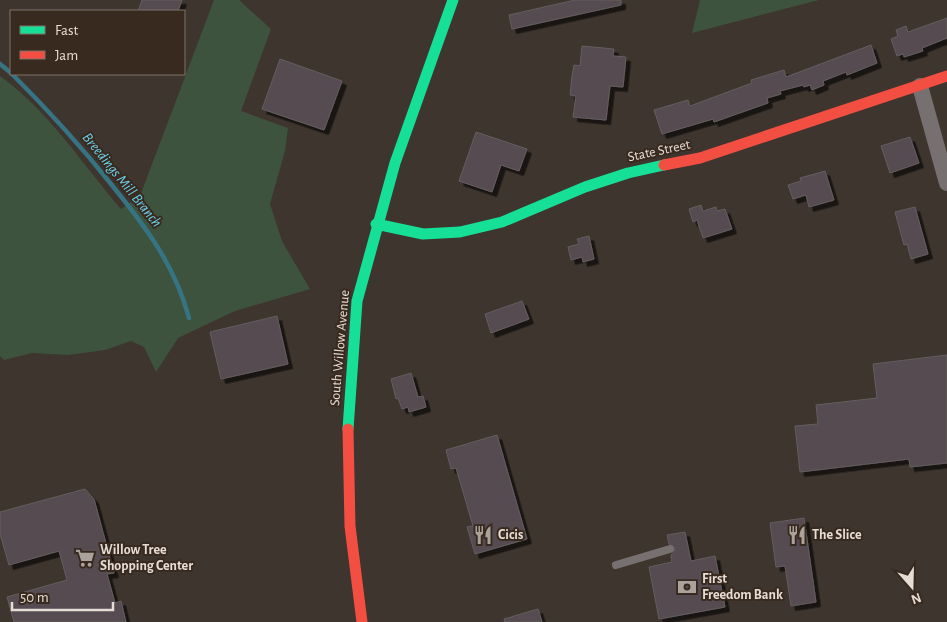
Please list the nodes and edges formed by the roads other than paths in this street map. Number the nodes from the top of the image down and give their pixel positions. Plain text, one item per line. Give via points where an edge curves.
1 (453, 0) edge
2 (947, 76) edge
3 (920, 86) junction
4 (947, 183) edge
5 (376, 224) junction
6 (670, 549) dead end
7 (616, 565) dead end
8 (362, 622) edge

1 - 5 main road, South Willow Avenue
2 - 3 main road, State Street
3 - 4 street
3 - 5 main road, State Street via 708,155 628,173 541,204 502,222 460,232 424,234
5 - 8 main road, South Willow Avenue via 357,301 348,428 350,526
6 - 7 lane

